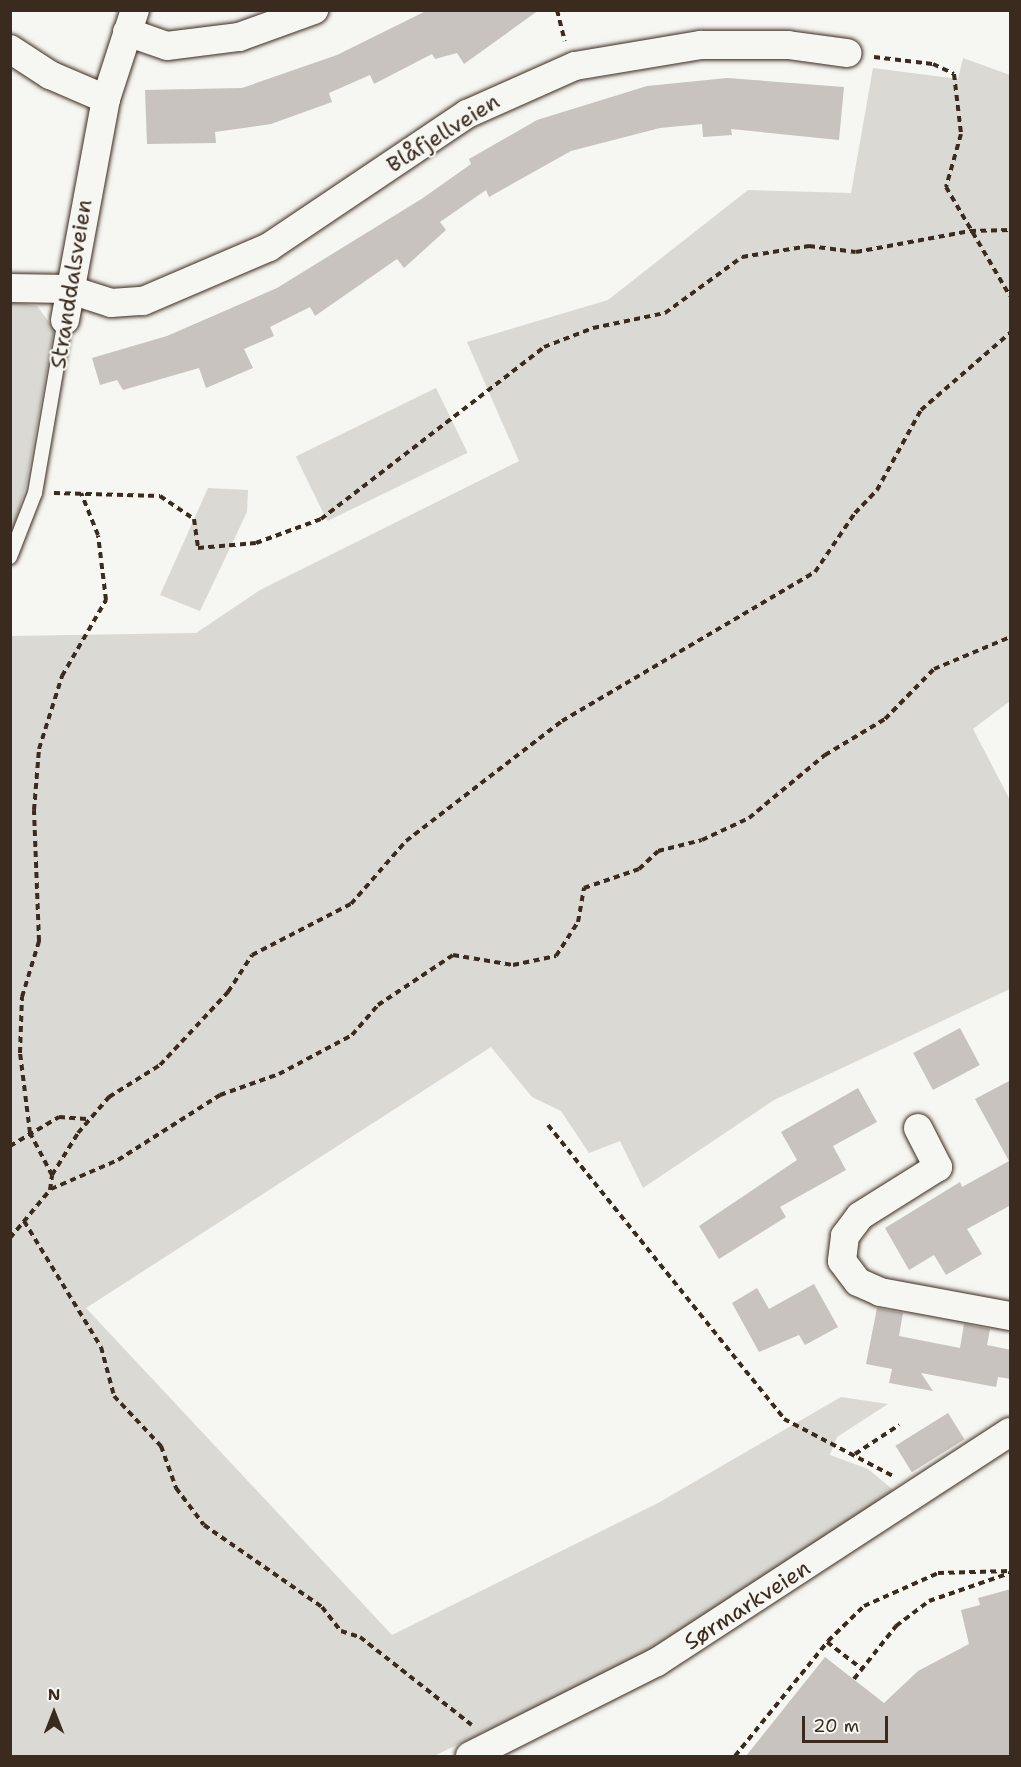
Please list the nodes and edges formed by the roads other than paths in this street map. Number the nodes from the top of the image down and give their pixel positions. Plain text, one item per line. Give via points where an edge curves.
1 (314, 10) edge
2 (131, 21) edge
3 (10, 49) edge
4 (847, 53) road end
5 (105, 99) junction
6 (10, 288) edge
7 (68, 289) junction
8 (65, 320) joint
9 (10, 557) edge
10 (918, 1128) dead end
11 (1011, 1316) edge
12 (1011, 1432) edge
13 (473, 1755) edge

1 - 2 street via 240,37 167,46
2 - 5 street, Stranddalsveien
3 - 5 street via 50,75
4 - 7 street, Blåfjellveien via 788,45 700,45 574,66 467,114 269,247 143,301 111,303
5 - 7 street, Stranddalsveien
6 - 7 street, Blåfjellveien
7 - 8 street, Stranddalsveien
8 - 9 lane, Stranddalsveien via 35,493
10 - 11 street via 938,1167 860,1216 845,1236 842,1261 858,1282 880,1292
12 - 13 street, Sørmarkveien via 657,1662

